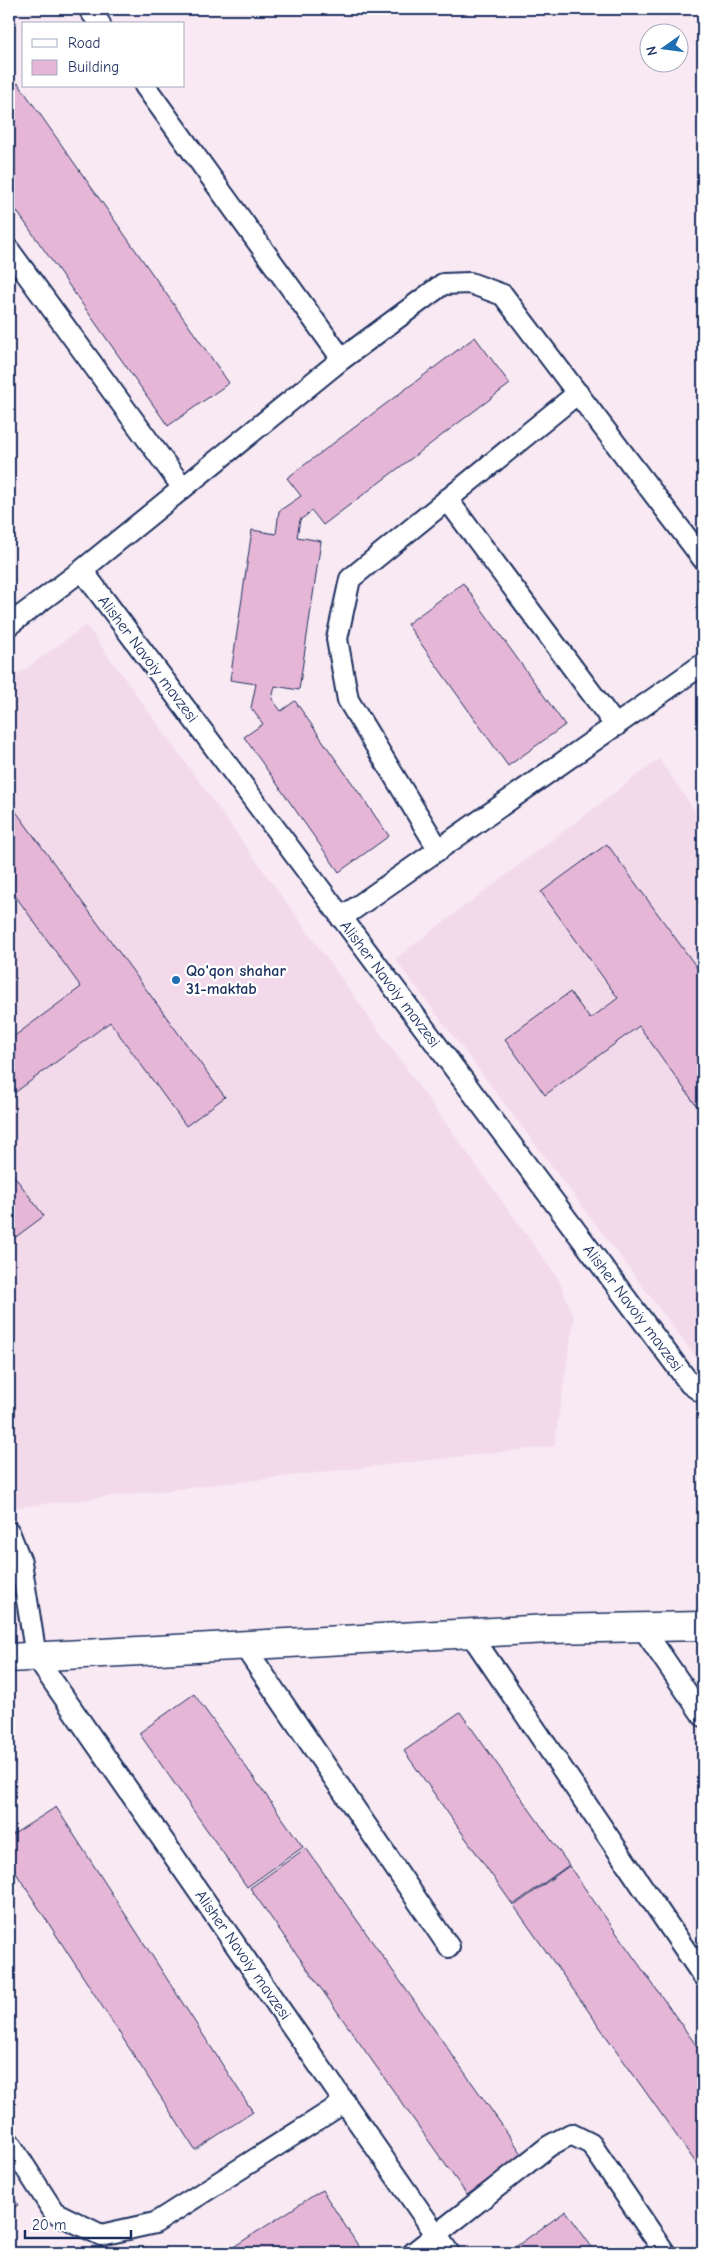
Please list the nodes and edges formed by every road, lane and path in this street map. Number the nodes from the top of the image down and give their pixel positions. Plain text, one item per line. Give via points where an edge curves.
1 (89, 9) edge
2 (99, 22) edge
3 (146, 88) edge
4 (9, 250) edge
5 (342, 359) junction
6 (578, 393) junction
7 (183, 488) junction
8 (447, 499) junction
9 (703, 559) edge
10 (82, 570) junction
11 (11, 618) edge
12 (703, 664) edge
13 (616, 726) junction
14 (439, 850) junction
15 (341, 918) junction
16 (703, 1393) edge
17 (9, 1532) edge
18 (703, 1626) edge
19 (642, 1627) junction
20 (470, 1633) junction
21 (244, 1646) junction
22 (36, 1657) junction
23 (9, 1658) edge
24 (703, 1716) edge
25 (449, 1947) dead end
26 (703, 1976) edge
27 (345, 2102) junction
28 (9, 2142) edge
29 (438, 2236) junction
30 (413, 2253) edge
31 (449, 2253) edge
32 (665, 2253) edge

1 - 2 lane
3 - 5 lane
4 - 7 lane
5 - 6 lane via 443,284 470,283 503,295
5 - 7 lane
6 - 8 lane
6 - 9 lane
7 - 10 lane
8 - 13 lane
8 - 14 lane via 350,579 337,639 348,700
10 - 11 lane
10 - 15 lane, Alisher Navoiy mavzesi
12 - 13 lane
13 - 14 lane
14 - 15 lane
15 - 16 lane, Alisher Navoiy mavzesi via 690,1384
17 - 22 lane via 21,1562
18 - 19 street
19 - 20 street
19 - 24 lane
20 - 21 street
20 - 26 lane
21 - 22 street
21 - 25 lane
22 - 23 street
22 - 27 lane, Alisher Navoiy mavzesi
27 - 28 lane via 155,2223 101,2235 54,2212
27 - 29 lane, Alisher Navoiy mavzesi
29 - 30 lane
29 - 31 lane, Alisher Navoiy mavzesi
29 - 32 lane via 549,2146 571,2134 591,2144

